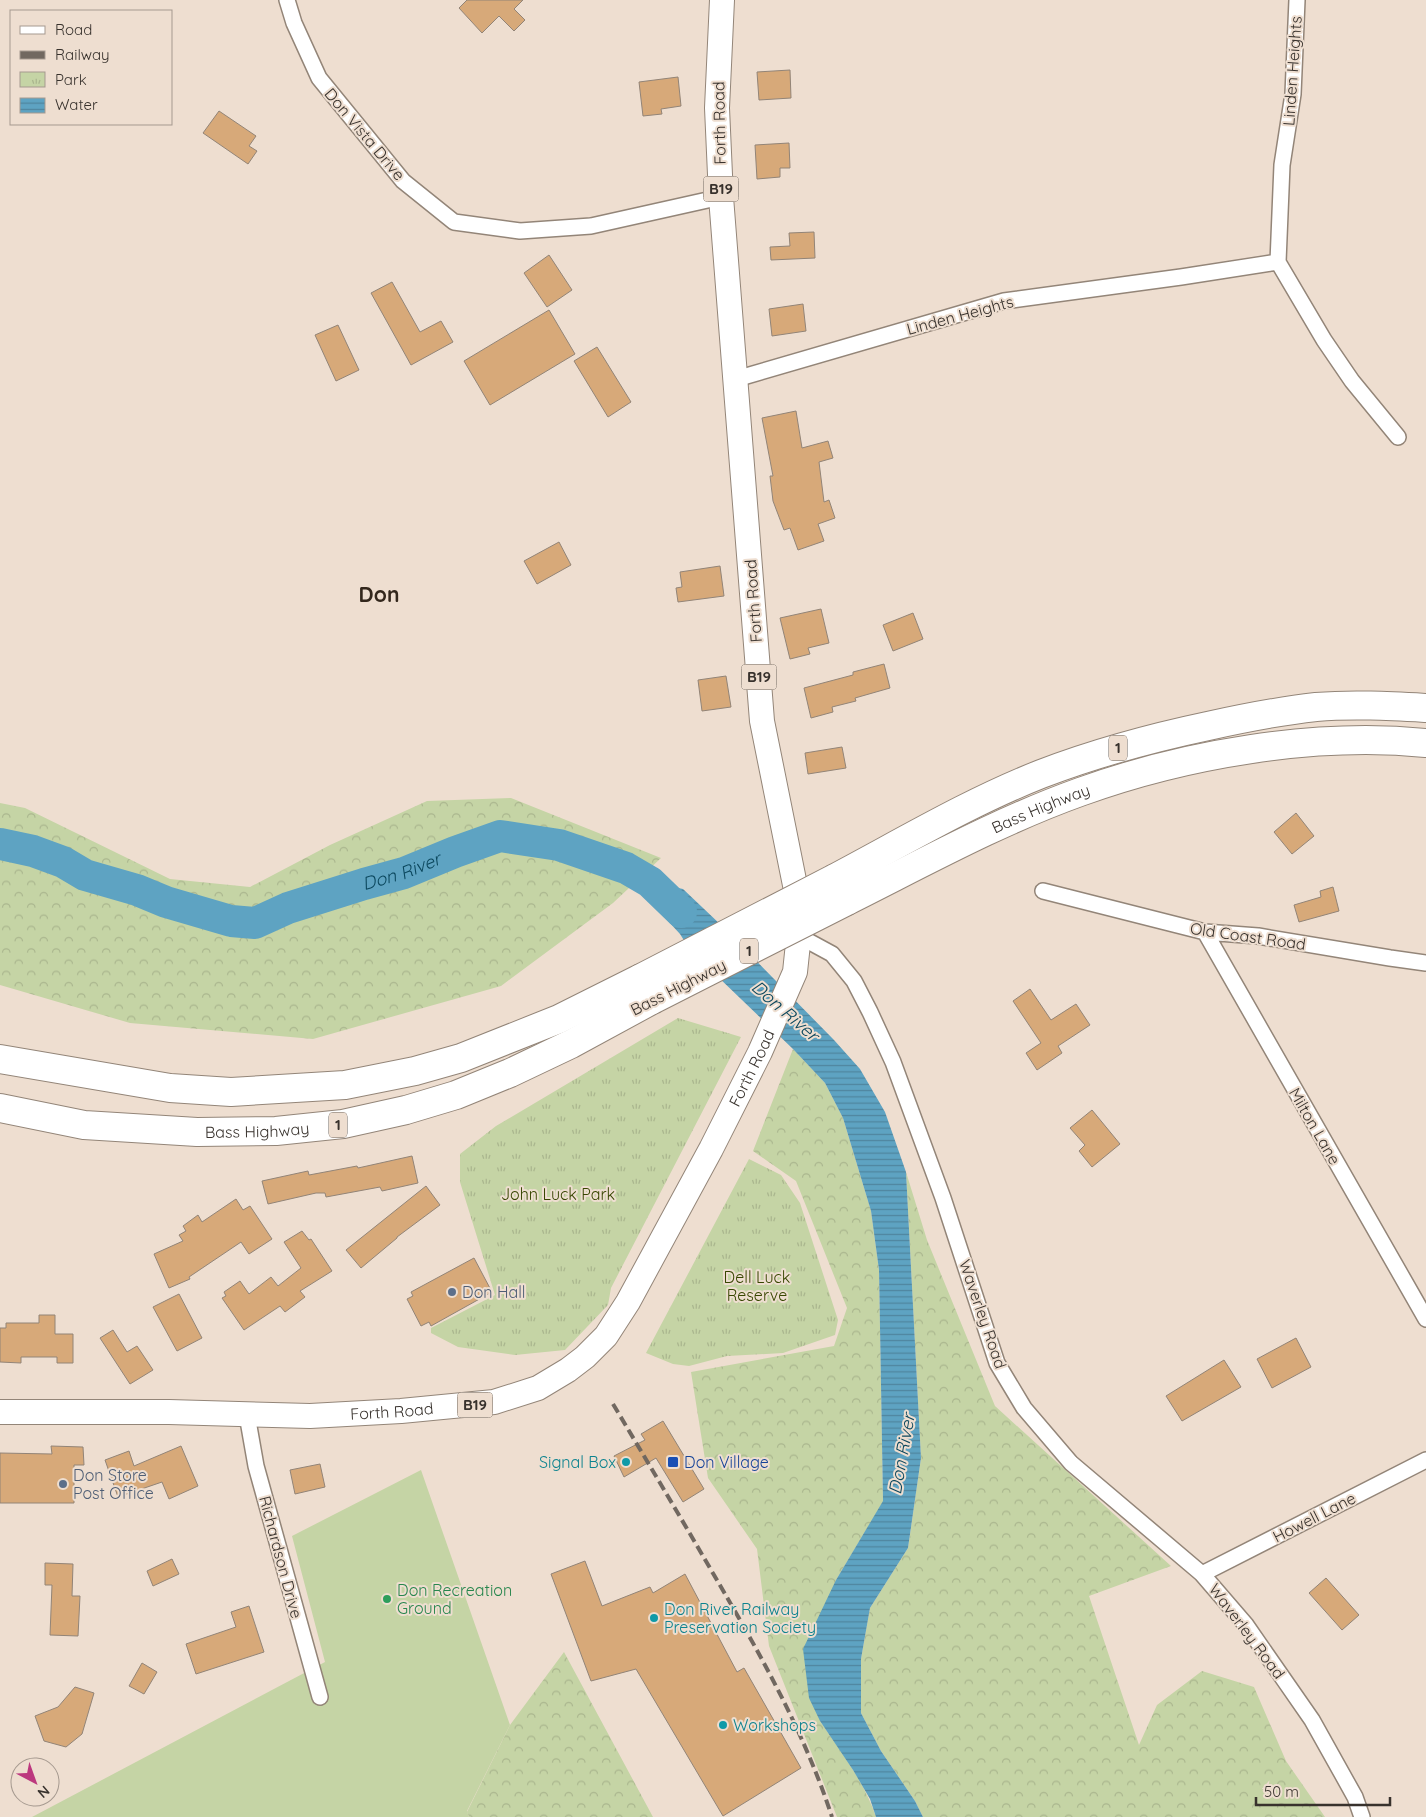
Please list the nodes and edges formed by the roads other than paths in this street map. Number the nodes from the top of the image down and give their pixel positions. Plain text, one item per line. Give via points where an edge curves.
1 (287, 0) edge
2 (722, 0) edge
3 (1297, 0) edge
4 (722, 197) junction
5 (1278, 262) junction
6 (736, 379) junction
7 (1398, 436) dead end
8 (1426, 708) edge
9 (1426, 743) edge
10 (841, 889) junction
11 (1043, 891) dead end
12 (1204, 932) junction
13 (798, 941) junction
14 (1426, 962) edge
15 (647, 989) junction
16 (0, 1045) edge
17 (0, 1059) edge
18 (139, 1082) junction
19 (0, 1108) edge
20 (1426, 1319) edge
21 (0, 1412) edge
22 (247, 1415) junction
23 (1426, 1460) edge
24 (1202, 1574) junction
25 (320, 1697) dead end
26 (1362, 1817) edge

1 - 4 street, Don Vista Drive via 319,78 403,181 454,222 520,231 591,226
2 - 4 main road, Forth Road / B19 via 717,108
3 - 5 street, Linden Heights via 1293,94 1282,165
4 - 6 main road, Forth Road / B19
5 - 6 street, Linden Heights via 1004,301
5 - 7 street via 1357,389
6 - 13 main road, Forth Road / B19 via 762,721 801,915
8 - 10 highway, Bass Highway / 1 via 1377,705 1316,707 1249,717 1139,741 1058,768 950,816
9 - 10 highway, Bass Highway / 1 via 1341,739 1281,745 1206,757 1142,772 1080,792
10 - 15 highway, Bass Highway / 1, bridge
11 - 12 street, Old Coast Road
12 - 14 street, Old Coast Road via 1258,936
12 - 20 street, Milton Lane
13 - 22 main road, Forth Road / B19 via 795,972 760,1052 628,1302 606,1336 590,1352 538,1388 494,1402 360,1414
13 - 24 street, Waverley Road via 808,941 832,954 854,981 870,1012 893,1062 944,1198 997,1364 1024,1408 1071,1463
15 - 18 highway, Bass Highway / 1 via 461,1058 379,1079 345,1085 231,1092 170,1088
15 - 19 highway, Bass Highway / 1 via 571,1044 510,1073 456,1095 343,1124 276,1132 197,1132 84,1125
16 - 18 highway
17 - 18 highway, Bass Highway / 1
21 - 22 main road, Forth Road / B19
22 - 25 street, Richardson Drive via 256,1466
23 - 24 street, Howell Lane
24 - 26 street, Waverley Road via 1246,1625 1312,1720 1355,1797

